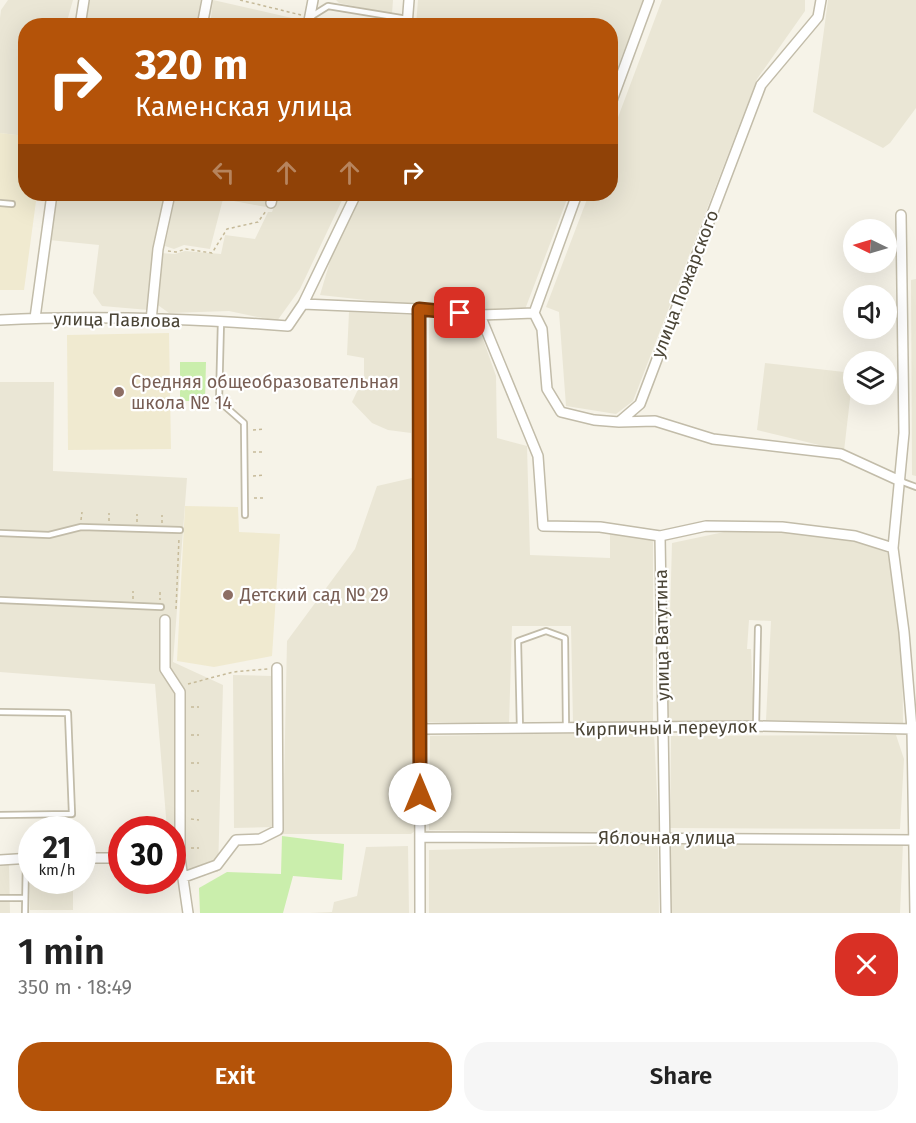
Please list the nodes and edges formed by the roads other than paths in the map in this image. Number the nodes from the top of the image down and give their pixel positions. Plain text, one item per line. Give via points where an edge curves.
1 (84, 0) edge
2 (207, 0) edge
3 (313, 0) edge
4 (409, 0) edge
5 (649, 0) edge
6 (821, 0) edge
7 (81, 18) edge
8 (204, 18) edge
9 (310, 18) edge
10 (313, 18) edge
11 (387, 18) edge
12 (407, 18) edge
13 (618, 84) edge
14 (51, 201) edge
15 (168, 201) edge
16 (353, 201) edge
17 (574, 201) edge
18 (0, 203) edge
19 (12, 204) dead end
20 (901, 215) dead end
21 (303, 304) junction
22 (419, 309) junction
23 (534, 313) junction
24 (480, 315) junction
25 (35, 318) junction
26 (0, 320) edge
27 (151, 321) junction
28 (220, 321) junction
29 (619, 422) junction
30 (900, 481) junction
31 (916, 487) edge
32 (246, 515) dead end
33 (180, 530) road end
34 (0, 533) edge
35 (660, 536) junction
36 (893, 548) junction
37 (0, 600) edge
38 (160, 607) dead end
39 (165, 620) dead end
40 (758, 628) dead end
41 (277, 668) road end
42 (0, 712) edge
43 (756, 726) junction
44 (663, 728) junction
45 (420, 729) junction
46 (520, 729) junction
47 (566, 729) junction
48 (912, 729) junction
49 (0, 815) edge
50 (177, 816) edge
51 (420, 837) junction
52 (666, 838) junction
53 (913, 840) junction
54 (18, 859) edge
55 (0, 860) edge
56 (186, 876) edge
57 (25, 894) edge
58 (186, 894) edge
59 (0, 898) edge
60 (25, 898) junction
61 (25, 913) edge
62 (188, 913) edge
63 (420, 913) edge
64 (666, 913) edge
65 (915, 913) edge

1 - 7 street
2 - 8 street
3 - 9 street
4 - 12 street
5 - 13 street
6 - 29 street, улица Пожарского via 818,17 761,85 640,404
10 - 11 lane via 328,6
14 - 25 street, улица Павлова
15 - 27 street via 158,249
16 - 21 street
17 - 23 street
18 - 19 lane
20 - 30 street via 904,434
21 - 22 street
21 - 28 street, улица Павлова via 288,326
22 - 24 street
22 - 45 street
23 - 24 street
23 - 29 street via 542,329 547,389 561,412
24 - 35 street via 538,456 543,526 600,527
25 - 26 street
25 - 27 street, улица Павлова
27 - 28 street, улица Павлова
28 - 32 lane via 219,401 244,423
29 - 30 street via 655,421 713,439 841,454
30 - 31 lane
30 - 36 street
33 - 34 lane via 81,527 49,535
35 - 36 street via 706,526 782,527 855,536
35 - 44 street, улица Ватутина
36 - 48 street
37 - 38 lane
39 - 50 street via 165,669 180,692
40 - 43 lane
41 - 56 street via 278,830 260,839 236,840 211,870
42 - 49 lane via 68,713 72,814
43 - 44 street, Кирпичный переулок
43 - 48 street, Кирпичный переулок
44 - 47 street, Кирпичный переулок
44 - 52 street, улица Ватутина
45 - 46 street, Кирпичный переулок
45 - 51 street
46 - 47 street, Кирпичный переулок
46 - 47 lane via 518,641 546,631 565,638
48 - 53 street
51 - 52 street, Яблочная улица
51 - 63 street
52 - 53 street, Яблочная улица
52 - 64 street, улица Ватутина
53 - 65 street
54 - 55 street
57 - 60 lane
58 - 62 street
59 - 60 lane
60 - 61 lane

